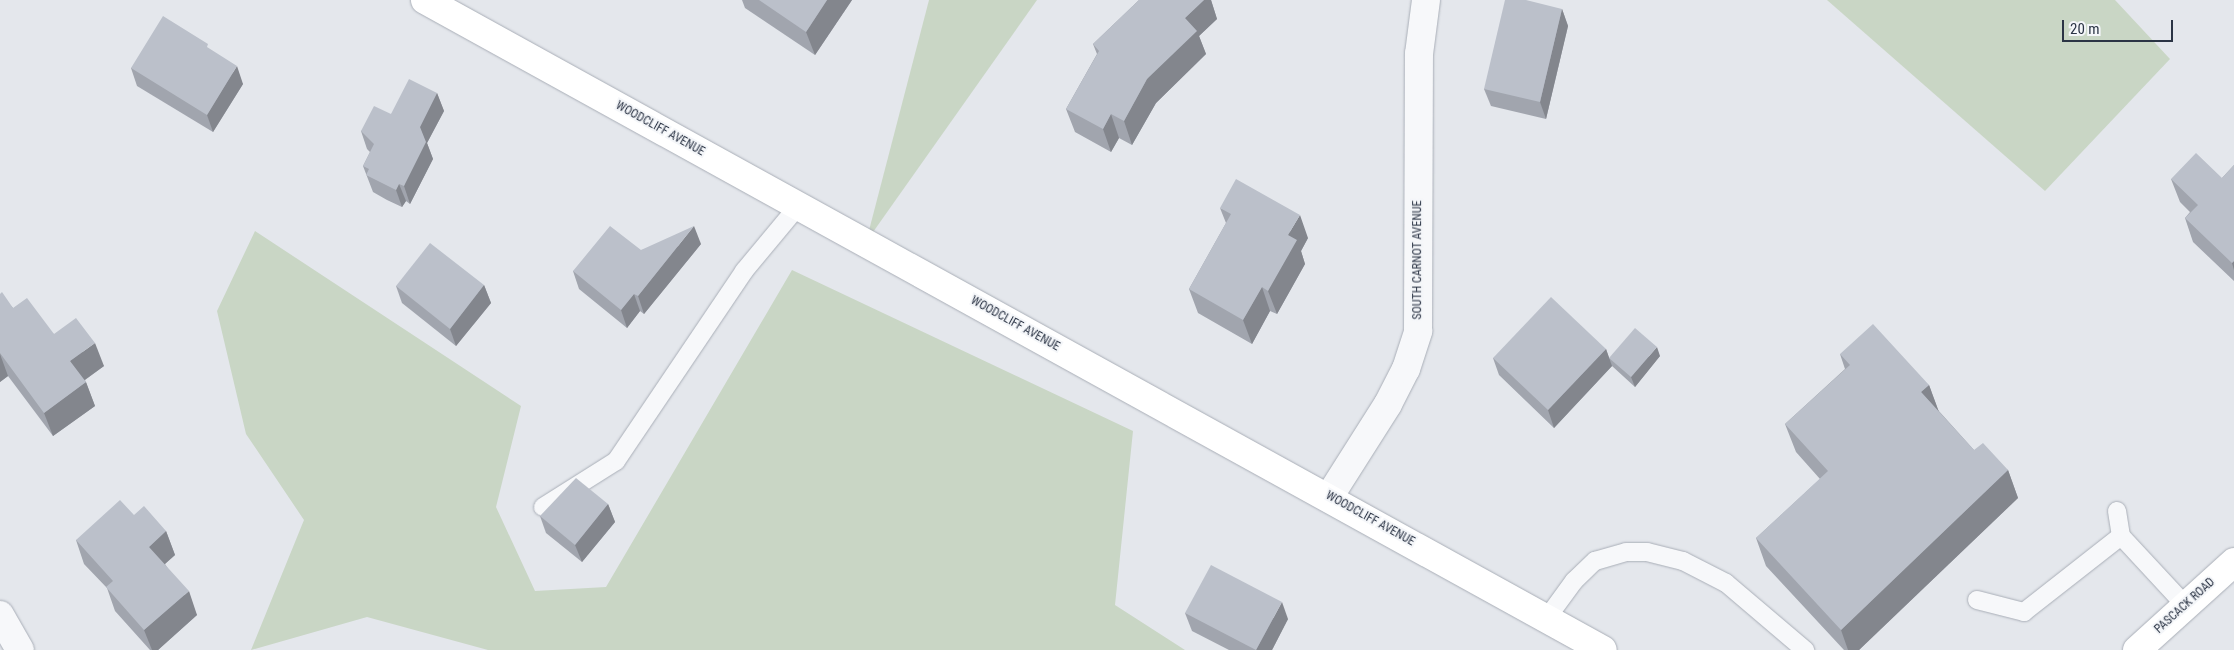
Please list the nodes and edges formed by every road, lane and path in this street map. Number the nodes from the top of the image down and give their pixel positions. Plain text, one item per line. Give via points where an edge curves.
1 (425, 0) edge
2 (1426, 0) edge
3 (799, 205) junction
4 (1329, 496) junction
5 (543, 507) dead end
6 (2117, 511) dead end
7 (2121, 536) junction
8 (2234, 562) edge
9 (1977, 600) dead end
10 (2185, 605) junction
11 (0, 615) edge
12 (1547, 618) junction
13 (20, 650) edge
14 (1603, 650) edge
15 (1806, 650) edge
16 (2137, 650) edge

1 - 3 main road, WOODCLIFF AVENUE
2 - 4 street, SOUTH CARNOT AVENUE via 1419,62 1418,331 1406,369 1388,404
3 - 4 main road, WOODCLIFF AVENUE
3 - 5 lane via 744,271 616,461
4 - 12 main road, WOODCLIFF AVENUE
6 - 7 lane
7 - 9 lane via 2024,612
7 - 10 lane
8 - 10 main road, PASCACK ROAD
10 - 16 main road, PASCACK ROAD
11 - 13 street
12 - 14 main road, WOODCLIFF AVENUE
12 - 15 lane via 1574,581 1595,561 1626,552 1647,552 1683,561 1726,582

